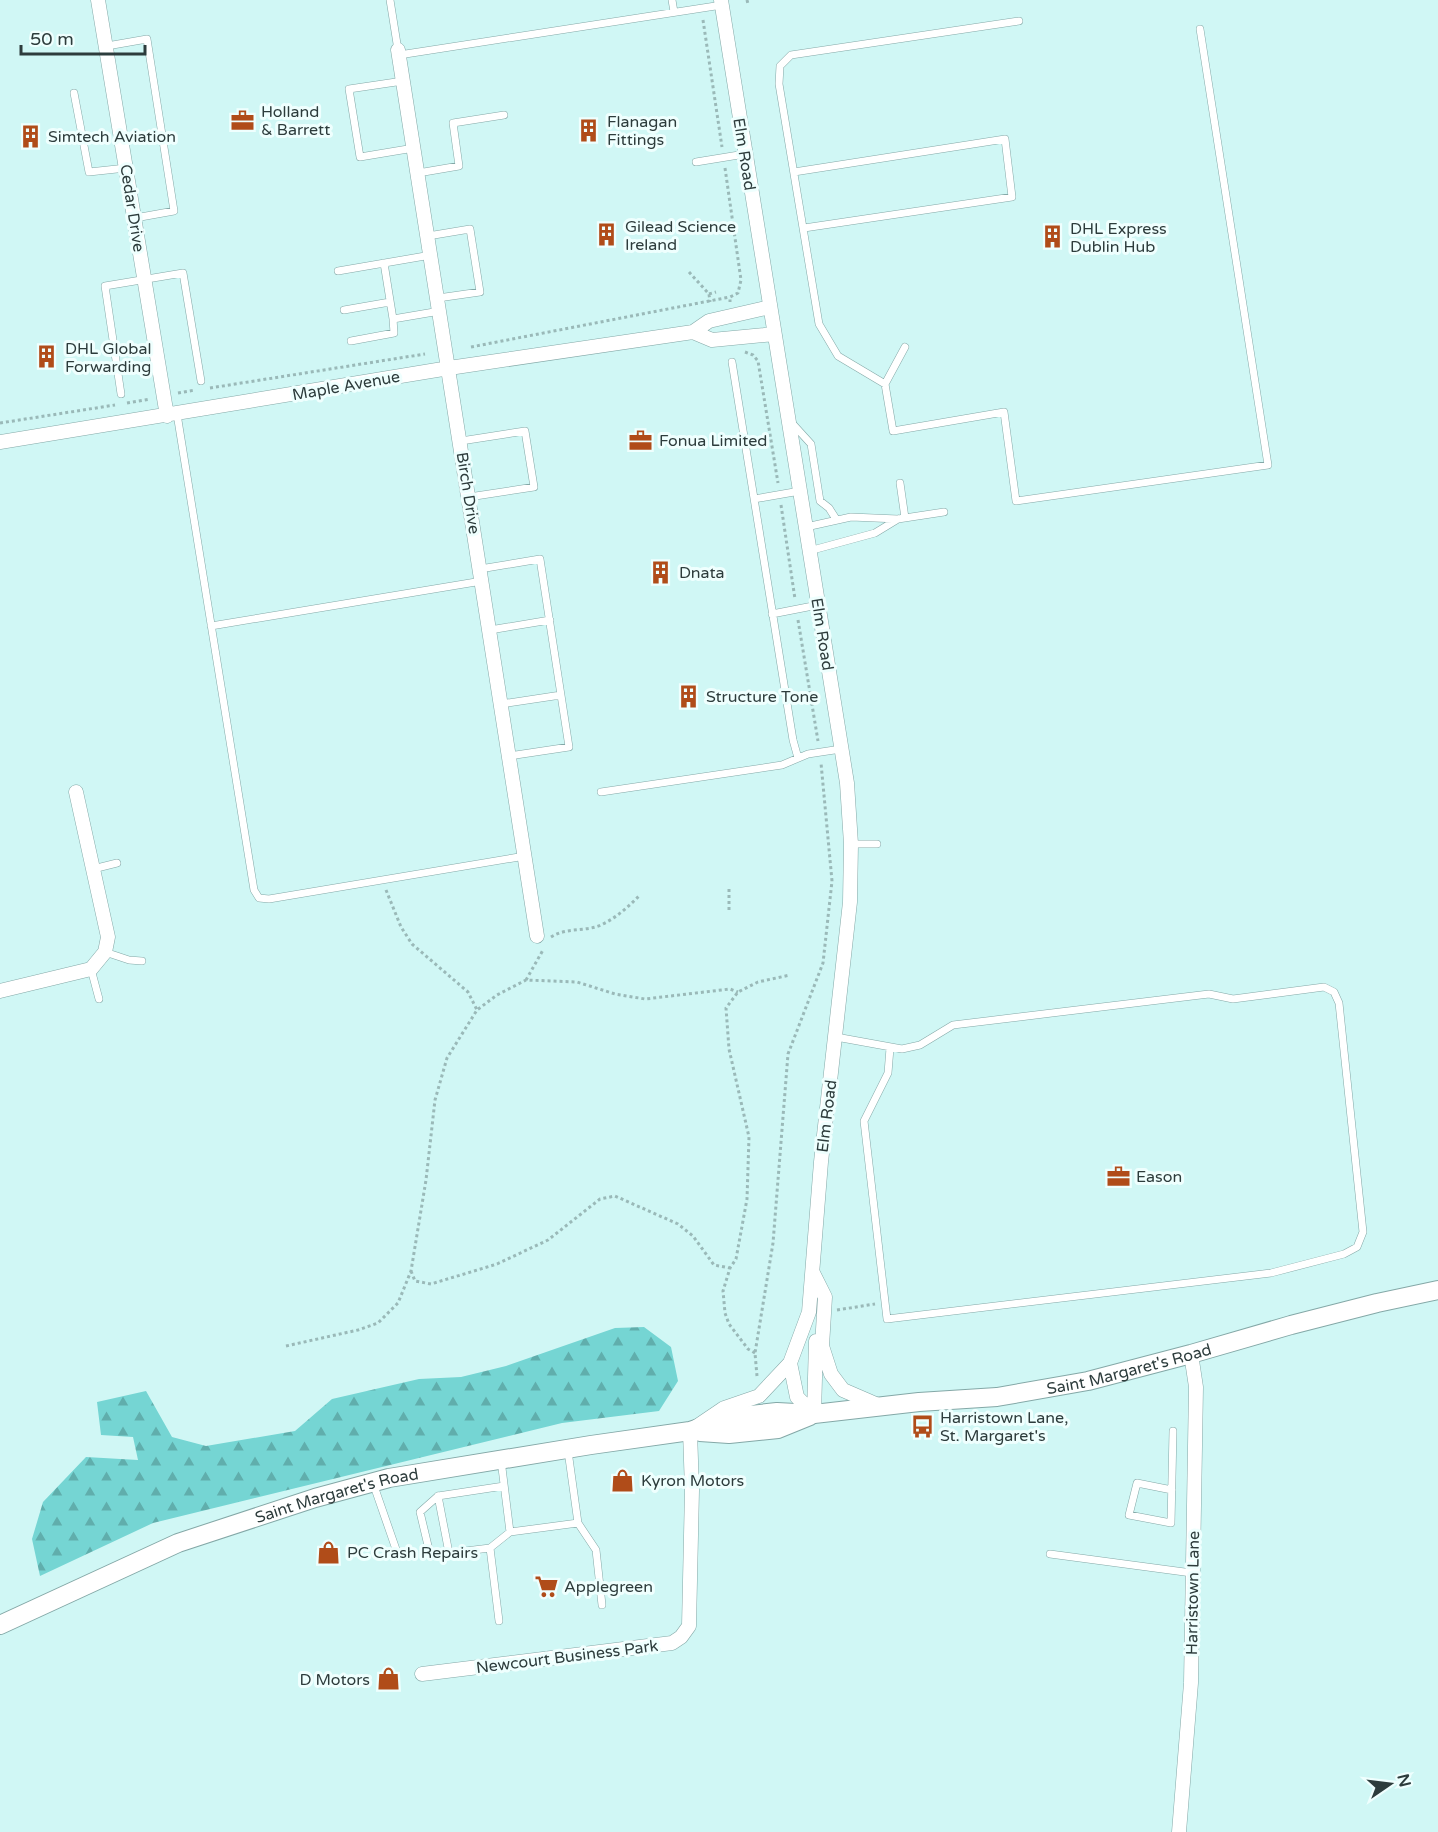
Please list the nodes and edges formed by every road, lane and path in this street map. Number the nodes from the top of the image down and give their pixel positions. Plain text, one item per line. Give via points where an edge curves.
1 (98, 0) edge
2 (390, 0) edge
3 (672, 0) edge
4 (721, 2) edge
5 (674, 12) junction
6 (1019, 21) dead end
7 (1200, 29) dead end
8 (107, 46) junction
9 (399, 52) junction
10 (403, 81) junction
11 (74, 93) dead end
12 (504, 115) dead end
13 (414, 148) junction
14 (745, 154) junction
15 (696, 162) dead end
16 (126, 168) junction
17 (794, 172) junction
18 (418, 173) junction
19 (135, 218) junction
20 (804, 228) junction
21 (428, 236) junction
22 (431, 255) junction
23 (384, 263) junction
24 (338, 271) dead end
25 (689, 272) dead end
26 (144, 279) junction
27 (716, 292) dead end
28 (709, 294) junction
29 (730, 297) dead end
30 (390, 302) junction
31 (710, 302) junction
32 (439, 305) junction
33 (770, 307) junction
34 (344, 310) dead end
35 (393, 319) junction
36 (693, 332) junction
37 (774, 334) junction
38 (351, 341) dead end
39 (471, 347) dead end
40 (905, 347) dead end
41 (425, 354) dead end
42 (732, 362) dead end
43 (449, 368) junction
44 (201, 381) dead end
45 (885, 384) junction
46 (121, 394) dead end
47 (164, 396) junction
48 (172, 415) junction
49 (788, 420) junction
50 (0, 423) edge
51 (460, 441) junction
52 (0, 442) edge
53 (900, 483) dead end
54 (800, 491) junction
55 (469, 497) junction
56 (754, 499) junction
57 (944, 512) dead end
58 (901, 518) junction
59 (836, 519) junction
60 (806, 527) junction
61 (809, 551) junction
62 (481, 575) junction
63 (818, 605) junction
64 (772, 614) junction
65 (550, 620) junction
66 (211, 626) junction
67 (490, 630) junction
68 (561, 695) junction
69 (501, 704) junction
70 (841, 749) junction
71 (509, 756) junction
72 (798, 758) junction
73 (76, 792) dead end
74 (601, 792) dead end
75 (851, 844) junction
76 (877, 844) dead end
77 (525, 856) junction
78 (117, 863) dead end
79 (93, 869) junction
80 (384, 885) dead end
81 (729, 889) dead end
82 (639, 896) dead end
83 (729, 913) dead end
84 (537, 936) dead end
85 (105, 952) junction
86 (142, 961) dead end
87 (91, 969) junction
88 (790, 975) dead end
89 (526, 980) junction
90 (0, 991) edge
91 (738, 992) junction
92 (99, 999) dead end
93 (477, 1010) junction
94 (836, 1037) junction
95 (890, 1048) junction
96 (730, 1268) junction
97 (411, 1270) junction
98 (812, 1271) junction
99 (1438, 1290) edge
100 (886, 1302) junction
101 (834, 1310) dead end
102 (809, 1312) junction
103 (286, 1346) dead end
104 (755, 1353) dead end
105 (1191, 1354) junction
106 (790, 1363) junction
107 (880, 1406) junction
108 (814, 1414) junction
109 (690, 1431) junction
110 (1173, 1431) dead end
111 (568, 1449) junction
112 (500, 1460) junction
113 (373, 1483) junction
114 (504, 1486) junction
115 (1172, 1490) junction
116 (438, 1496) junction
117 (578, 1523) junction
118 (510, 1532) junction
119 (490, 1548) junction
120 (449, 1553) junction
121 (1050, 1554) dead end
122 (398, 1555) dead end
123 (1192, 1573) junction
124 (602, 1605) dead end
125 (499, 1621) dead end
126 (0, 1625) edge
127 (422, 1674) dead end
128 (1179, 1832) edge

1 - 8 street, Cedar Drive
2 - 9 lane
3 - 5 lane
4 - 5 lane
4 - 14 street, Elm Road
5 - 9 lane
6 - 17 lane via 791,56 780,66 779,84
7 - 45 lane via 1268,465 1016,501 1004,412 892,431
8 - 16 street, Cedar Drive
8 - 19 lane via 147,39 174,211
9 - 10 street, Birch Drive
10 - 13 street, Birch Drive
10 - 13 lane via 349,89 352,112 360,157
11 - 16 lane via 88,172
12 - 18 lane via 453,123 459,166
13 - 18 street, Birch Drive
14 - 15 lane
14 - 33 street, Elm Road
16 - 19 street, Cedar Drive
17 - 20 lane
17 - 20 lane via 1005,139 1012,197
18 - 21 street, Birch Drive
19 - 26 street, Cedar Drive
20 - 45 lane via 819,324 838,356
21 - 22 street, Birch Drive
21 - 32 lane via 470,228 480,292
22 - 23 lane
22 - 32 street, Birch Drive
23 - 24 lane
23 - 30 lane
25 - 28 path
26 - 44 lane via 183,273
26 - 46 lane via 105,286
26 - 47 street, Cedar Drive
27 - 28 path
28 - 31 path
29 - 31 path
30 - 34 lane
30 - 35 lane
31 - 39 path
32 - 35 lane
32 - 43 street, Birch Drive
33 - 36 street, Maple Avenue via 709,321
33 - 37 street, Elm Road
35 - 38 lane via 394,333
36 - 37 street, Maple Avenue via 712,340
36 - 43 street, Maple Avenue
37 - 49 street, Elm Road
40 - 45 lane
41 - 47 path
42 - 56 lane
43 - 48 street, Maple Avenue
43 - 51 street, Birch Drive
47 - 48 street, Cedar Drive
47 - 50 path
48 - 52 street, Maple Avenue
48 - 66 lane
49 - 54 street, Elm Road
49 - 59 lane via 811,444 820,501
51 - 55 street, Birch Drive
51 - 55 lane via 525,431 534,487
53 - 58 lane
54 - 56 lane
54 - 60 street, Elm Road
55 - 62 street, Birch Drive
56 - 64 lane
57 - 58 lane
58 - 59 lane
58 - 61 lane via 875,533
59 - 60 lane
60 - 61 street, Elm Road
61 - 63 street, Elm Road
62 - 65 lane via 540,559
62 - 66 lane
62 - 67 street, Birch Drive
63 - 64 lane
63 - 70 street, Elm Road
64 - 72 lane
65 - 67 lane
65 - 68 lane
66 - 77 lane via 254,890 259,897 269,899
67 - 69 street, Birch Drive
68 - 69 lane
68 - 71 lane via 569,747
69 - 71 street, Birch Drive
70 - 72 lane
70 - 75 street, Elm Road
71 - 77 street, Birch Drive
72 - 74 lane via 782,765
73 - 79 street
75 - 76 lane
75 - 94 street, Elm Road via 850,902
77 - 84 street, Birch Drive
78 - 79 lane
79 - 85 street via 108,937
80 - 93 path via 412,944 468,992
81 - 83 path
82 - 89 path via 600,926 565,930 552,937
85 - 86 lane
85 - 87 street
87 - 90 street
87 - 92 lane
88 - 91 path via 758,982
89 - 91 path via 577,982 645,999 730,989
89 - 93 path via 497,994
91 - 96 path via 726,1008 729,1049 749,1137 747,1199 736,1259
93 - 97 path via 447,1058 435,1100
94 - 95 lane
94 - 98 street, Elm Road
95 - 100 lane via 888,1073 864,1121
95 - 100 lane via 920,1045 953,1025 1209,994 1233,999 1324,987 1334,992 1339,1003 1364,1232 1357,1247 1344,1254 1271,1273 887,1319
96 - 97 path via 714,1265 693,1236 678,1224 615,1196 600,1199 548,1240 497,1264 431,1284 416,1281
96 - 104 path via 723,1292 725,1313 729,1324
97 - 103 path via 398,1303 378,1323
98 - 102 street, Elm Road
98 - 107 street via 825,1297 822,1346 831,1374 843,1390
99 - 105 main road, Saint Margaret's Road via 1312,1319
100 - 101 path
102 - 106 street, Elm Road
102 - 108 street, Elm Road via 816,1337
105 - 107 main road, Saint Margaret's Road via 1088,1381 997,1397
105 - 123 street, Harristown Lane via 1196,1387
106 - 108 street via 797,1397
106 - 109 street, Elm Road via 759,1396 724,1408
107 - 108 main road, Saint Margaret's Road
108 - 109 main road, Saint Margaret's Road via 778,1429 729,1434
109 - 111 main road, Saint Margaret's Road
109 - 127 street, Newcourt Business Park via 689,1626 681,1637 672,1643
110 - 115 lane
111 - 112 main road, Saint Margaret's Road
111 - 117 lane
112 - 113 main road, Saint Margaret's Road
112 - 114 lane
113 - 122 lane
113 - 126 main road, Saint Margaret's Road via 178,1543
114 - 116 lane
114 - 118 lane
115 - 115 lane via 1171,1523 1129,1515 1137,1484
116 - 120 lane
116 - 120 lane via 420,1512 430,1554
117 - 118 lane
117 - 124 lane via 596,1550
118 - 119 lane
119 - 120 lane
119 - 125 lane
121 - 123 lane
123 - 128 street, Harristown Lane via 1191,1683

